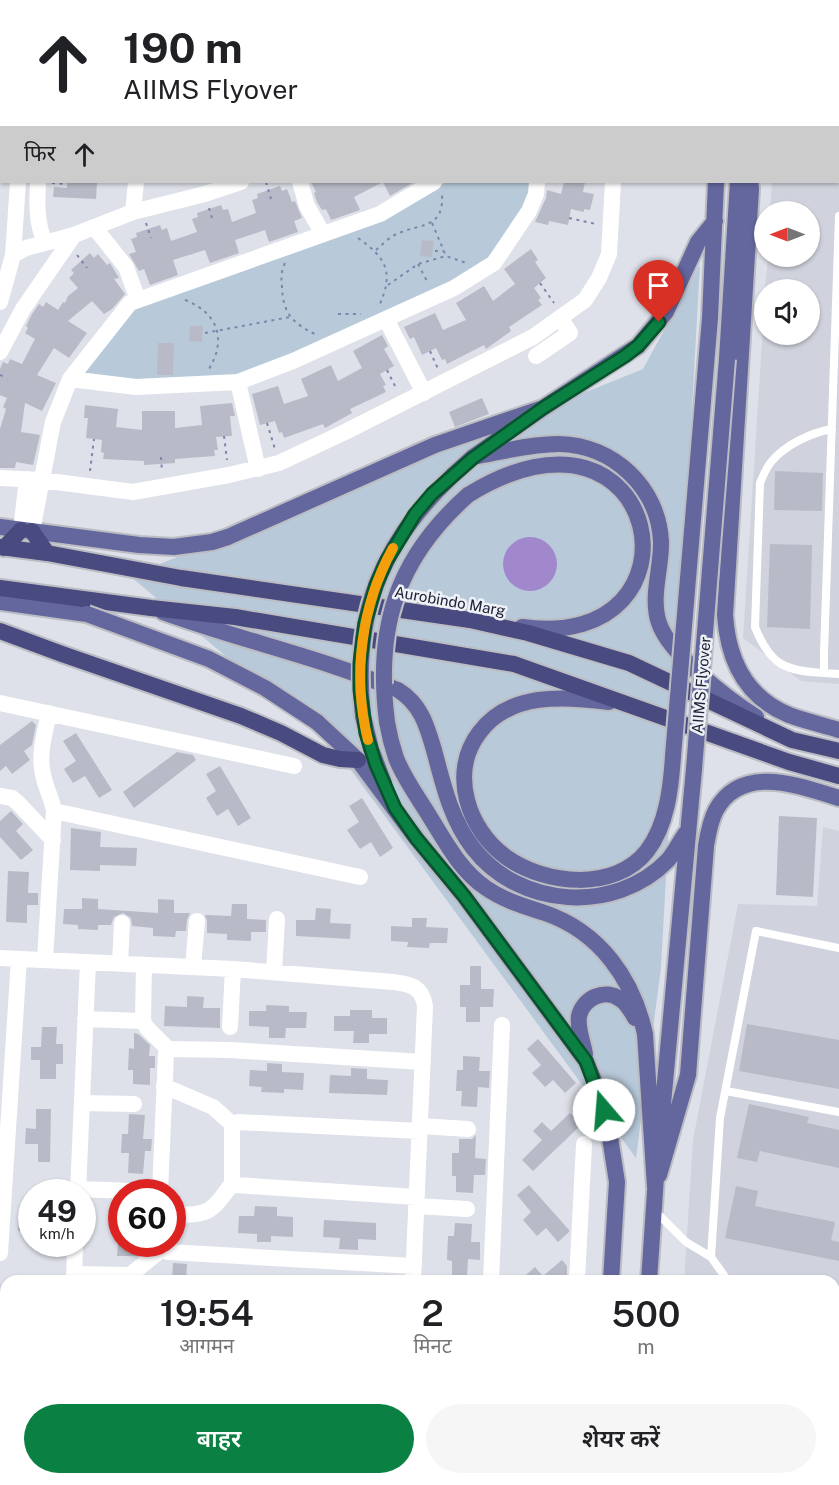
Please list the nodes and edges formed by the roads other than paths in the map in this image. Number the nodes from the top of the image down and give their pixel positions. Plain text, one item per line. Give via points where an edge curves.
1 (18, 183) edge
2 (38, 183) edge
3 (136, 183) edge
4 (239, 183) edge
5 (300, 183) edge
6 (537, 183) edge
7 (613, 183) edge
8 (716, 183) edge
9 (738, 183) edge
10 (750, 183) edge
11 (436, 184) edge
12 (133, 212) junction
13 (839, 216) edge
14 (715, 221) junction
15 (94, 227) junction
16 (323, 234) junction
17 (75, 235) junction
18 (45, 242) junction
19 (13, 255) junction
20 (138, 300) junction
21 (0, 302) edge
22 (561, 316) junction
23 (386, 318) junction
24 (0, 352) edge
25 (537, 356) dead end
26 (70, 379) junction
27 (238, 382) junction
28 (424, 393) junction
29 (543, 408) junction
30 (832, 429) junction
31 (473, 458) junction
32 (258, 468) junction
33 (0, 478) edge
34 (34, 479) junction
35 (167, 486) junction
36 (197, 492) dead end
37 (0, 526) edge
38 (26, 531) junction
39 (2, 547) edge
40 (47, 553) junction
41 (0, 588) edge
42 (0, 602) edge
43 (151, 608) junction
44 (470, 620) junction
45 (0, 631) edge
46 (824, 673) junction
47 (839, 674) edge
48 (0, 703) edge
49 (634, 705) junction
50 (49, 713) junction
51 (839, 730) edge
52 (792, 740) junction
53 (839, 751) edge
54 (358, 760) junction
55 (294, 766) dead end
56 (839, 776) edge
57 (0, 796) edge
58 (839, 798) edge
59 (395, 808) junction
60 (54, 811) junction
61 (688, 829) junction
62 (53, 840) junction
63 (360, 877) dead end
64 (277, 919) dead end
65 (197, 921) dead end
66 (122, 923) dead end
67 (839, 948) edge
68 (0, 958) edge
69 (19, 958) junction
70 (45, 960) junction
71 (88, 962) junction
72 (120, 963) junction
73 (144, 965) junction
74 (193, 967) junction
75 (233, 969) junction
76 (274, 972) junction
77 (85, 1019) junction
78 (143, 1021) junction
79 (502, 1025) dead end
80 (230, 1027) dead end
81 (645, 1034) junction
82 (168, 1050) junction
83 (586, 1061) junction
84 (423, 1062) junction
85 (164, 1086) junction
86 (726, 1091) junction
87 (81, 1102) junction
88 (134, 1104) dead end
89 (839, 1112) edge
90 (233, 1125) junction
91 (420, 1128) junction
92 (468, 1129) dead end
93 (584, 1144) dead end
94 (78, 1179) edge
95 (160, 1179) edge
96 (232, 1182) junction
97 (655, 1187) junction
98 (416, 1202) junction
99 (467, 1209) dead end
100 (654, 1209) junction
101 (186, 1215) edge
102 (0, 1253) edge
103 (186, 1254) edge
104 (75, 1257) edge
105 (149, 1257) edge
106 (711, 1257) junction
107 (413, 1273) edge
108 (74, 1275) edge
109 (130, 1275) edge
110 (491, 1275) edge
111 (577, 1275) edge
112 (611, 1275) edge
113 (649, 1275) edge
114 (724, 1275) edge

1 - 19 street
2 - 18 street via 37,202
3 - 12 street
4 - 12 street
5 - 16 street via 307,206
6 - 23 street via 529,211 494,263 454,288
7 - 22 street via 609,254 585,300
8 - 14 main road
9 - 61 main road, AIIMS Flyover, bridge
10 - 51 main road via 727,640 748,685 767,703 789,715
11 - 16 street via 380,214
12 - 15 street
13 - 30 lane
14 - 29 main road via 698,242 674,299 651,332 625,356
14 - 49 main road, bridge via 667,806 647,851 619,873 594,879 554,877 516,864 495,848 472,814 465,792 465,769 472,746 486,725 524,703 564,697
15 - 17 street
15 - 20 street via 126,267
16 - 20 street
17 - 18 street
17 - 24 street via 23,309
18 - 19 street
19 - 21 street
20 - 26 street via 130,303
22 - 25 street via 570,333
22 - 28 street via 533,337
23 - 27 street via 367,320 340,339
23 - 28 street
26 - 27 street via 136,387
26 - 34 street
27 - 32 street
28 - 32 street via 279,463
29 - 31 main road
29 - 38 main road via 435,445 212,542 150,546
30 - 46 lane
30 - 46 lane via 801,439 779,454 760,483 756,603 756,627 773,659 799,672
31 - 52 main road via 541,445 569,445 600,453 629,472 644,489 658,521 661,544 656,614 663,633 690,664 738,706
31 - 59 main road, bridge via 415,514 387,560 364,627 360,663 363,716 376,765
32 - 35 street
33 - 34 street
34 - 35 street via 133,492
34 - 38 street
35 - 36 street via 168,495
37 - 38 main road
38 - 39 highway
38 - 40 highway
39 - 40 highway, Aurobindo Marg
40 - 44 highway, Aurobindo Marg via 181,578
41 - 43 highway
42 - 54 main road, bridge via 87,614 208,659 265,688 317,722
43 - 49 highway via 235,617 514,664
43 - 61 main road, bridge via 366,676 398,690 419,710 451,808 474,850 510,880 539,893 586,898 632,885 670,858
44 - 52 highway, Aurobindo Marg via 629,663
44 - 81 main road, bridge via 557,629 586,623 614,608 634,585 644,545 642,525 629,498 615,483 588,468 558,464 502,476 468,495 428,536 400,586 392,608 383,677 387,722 396,759 454,855 468,873 504,899 552,917 600,947 629,987
45 - 54 highway via 241,716 322,754
46 - 47 lane
48 - 50 street
49 - 56 highway via 789,762
50 - 55 street
50 - 60 street via 41,762
52 - 53 highway, Aurobindo Marg
54 - 59 main road
57 - 62 street via 12,798
58 - 97 main road via 794,784 759,782 733,791 715,811 706,846 688,1075
59 - 83 main road
60 - 62 street
60 - 63 street
61 - 97 main road, AIIMS Flyover
62 - 70 street
64 - 76 street
65 - 74 street
66 - 72 street
67 - 86 lane via 756,931
68 - 69 street
69 - 70 street
69 - 102 street
70 - 71 street
71 - 72 street
71 - 77 street
72 - 73 street
73 - 74 street
73 - 78 street
74 - 75 street
75 - 76 street
75 - 80 street
76 - 84 street via 393,982 418,988 425,1006
77 - 78 street
77 - 87 street
78 - 82 street
79 - 110 street
81 - 83 main road via 620,998 608,994 595,996 579,1016
81 - 97 main road
82 - 84 street
82 - 85 street
83 - 112 main road via 608,1125 617,1182
84 - 91 street
85 - 90 street via 213,1107
85 - 95 street
86 - 89 lane
86 - 106 lane via 720,1118
87 - 88 street
87 - 94 street
90 - 91 street via 238,1122
90 - 96 street
91 - 92 street
91 - 98 street
93 - 111 street
96 - 98 street via 239,1186
96 - 101 street via 217,1204 204,1214
97 - 100 main road
98 - 99 street
98 - 107 street
100 - 106 lane via 682,1239
100 - 113 main road
103 - 107 street
104 - 108 street
105 - 109 street
106 - 114 lane

